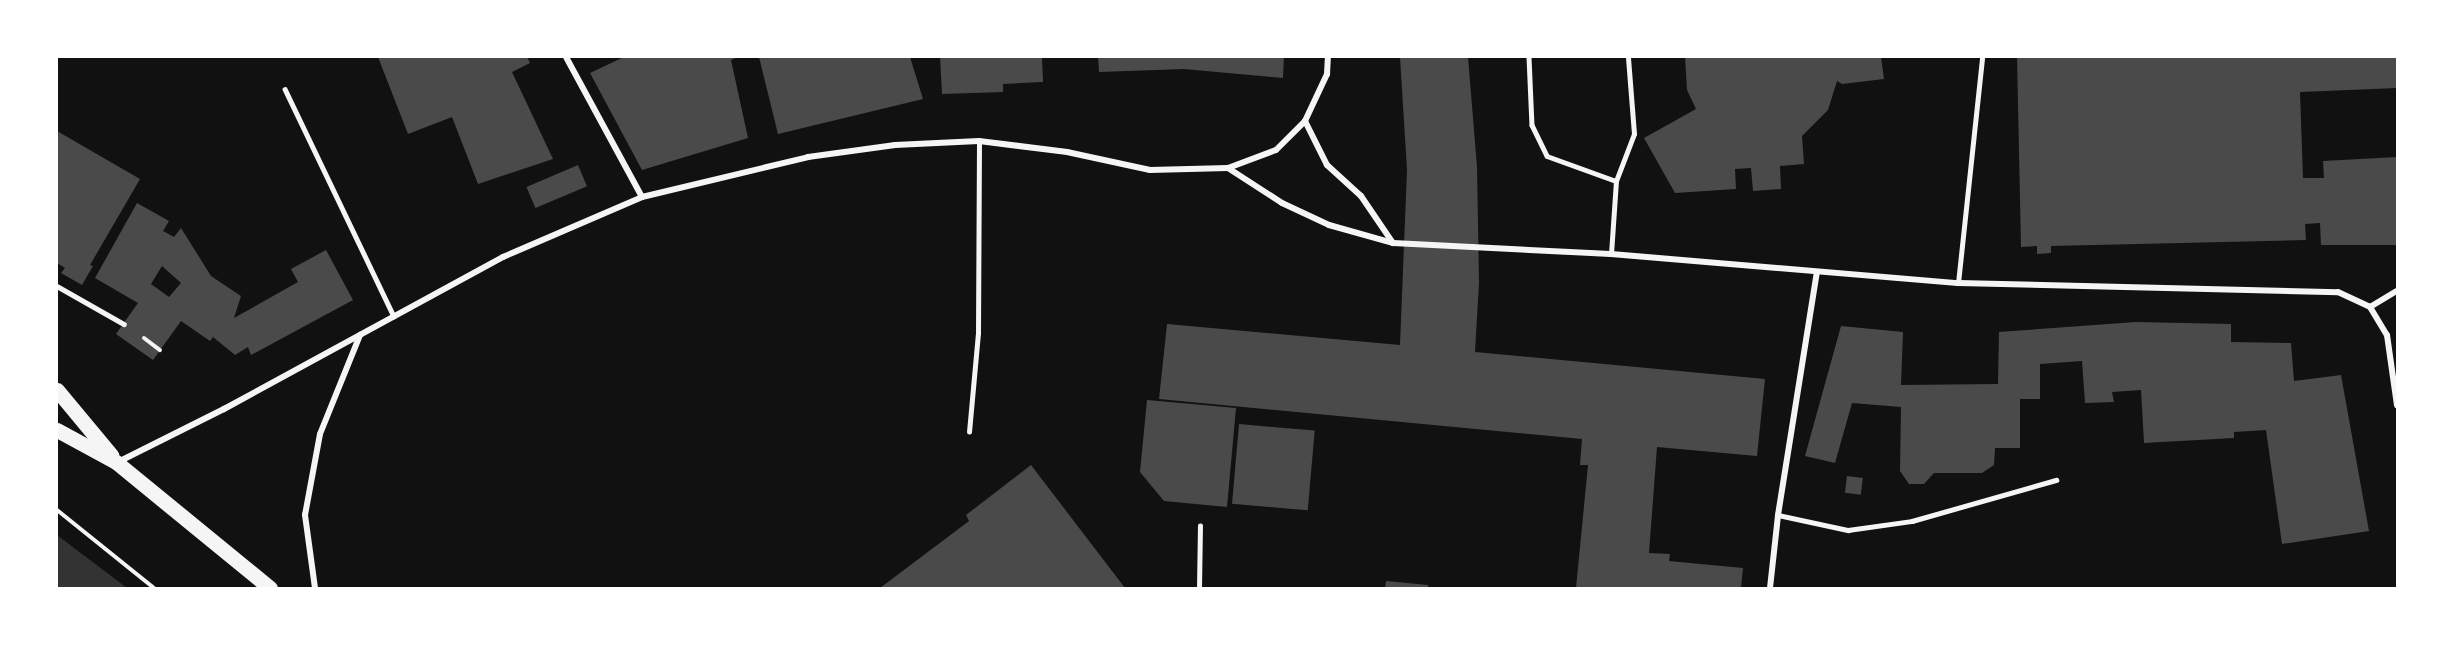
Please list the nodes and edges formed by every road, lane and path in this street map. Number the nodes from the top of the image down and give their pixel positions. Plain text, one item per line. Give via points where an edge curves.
1 (566, 57) edge
2 (1328, 57) edge
3 (1528, 57) edge
4 (1628, 57) edge
5 (1982, 57) edge
6 (285, 89) dead end
7 (1305, 121) junction
8 (979, 141) junction
9 (1228, 168) junction
10 (1616, 181) junction
11 (642, 197) junction
12 (1393, 243) junction
13 (1611, 254) junction
14 (1817, 272) junction
15 (1958, 283) junction
16 (57, 286) edge
17 (2397, 291) edge
18 (2370, 307) junction
19 (394, 316) junction
20 (124, 324) dead end
21 (360, 335) junction
22 (57, 390) edge
23 (2397, 405) edge
24 (57, 430) edge
25 (969, 432) dead end
26 (116, 462) junction
27 (2056, 480) dead end
28 (57, 510) edge
29 (1778, 515) junction
30 (1200, 526) dead end
31 (154, 588) edge
32 (270, 588) edge
33 (315, 588) edge
34 (1199, 588) edge
35 (1770, 588) edge

1 - 11 street
2 - 7 street via 1327,74
3 - 10 lane via 1532,125 1546,156
4 - 10 lane via 1634,134
5 - 15 street
6 - 19 lane
7 - 9 street via 1276,150
7 - 12 street via 1327,165 1361,196
8 - 9 street via 1067,152 1150,170
8 - 11 street via 895,145 808,157
8 - 25 lane via 978,333
9 - 12 street via 1291,207 1329,225
10 - 13 lane
11 - 19 street via 502,257
12 - 13 street
13 - 14 street
14 - 15 street
14 - 29 street
15 - 18 street via 2338,292
16 - 20 lane
17 - 18 street
18 - 23 street via 2387,334
19 - 21 street
21 - 26 street
21 - 33 street via 320,434 305,515
22 - 26 main road
24 - 26 main road
26 - 32 main road
27 - 29 lane via 1912,521 1848,530
28 - 31 path
29 - 35 street
30 - 34 lane

